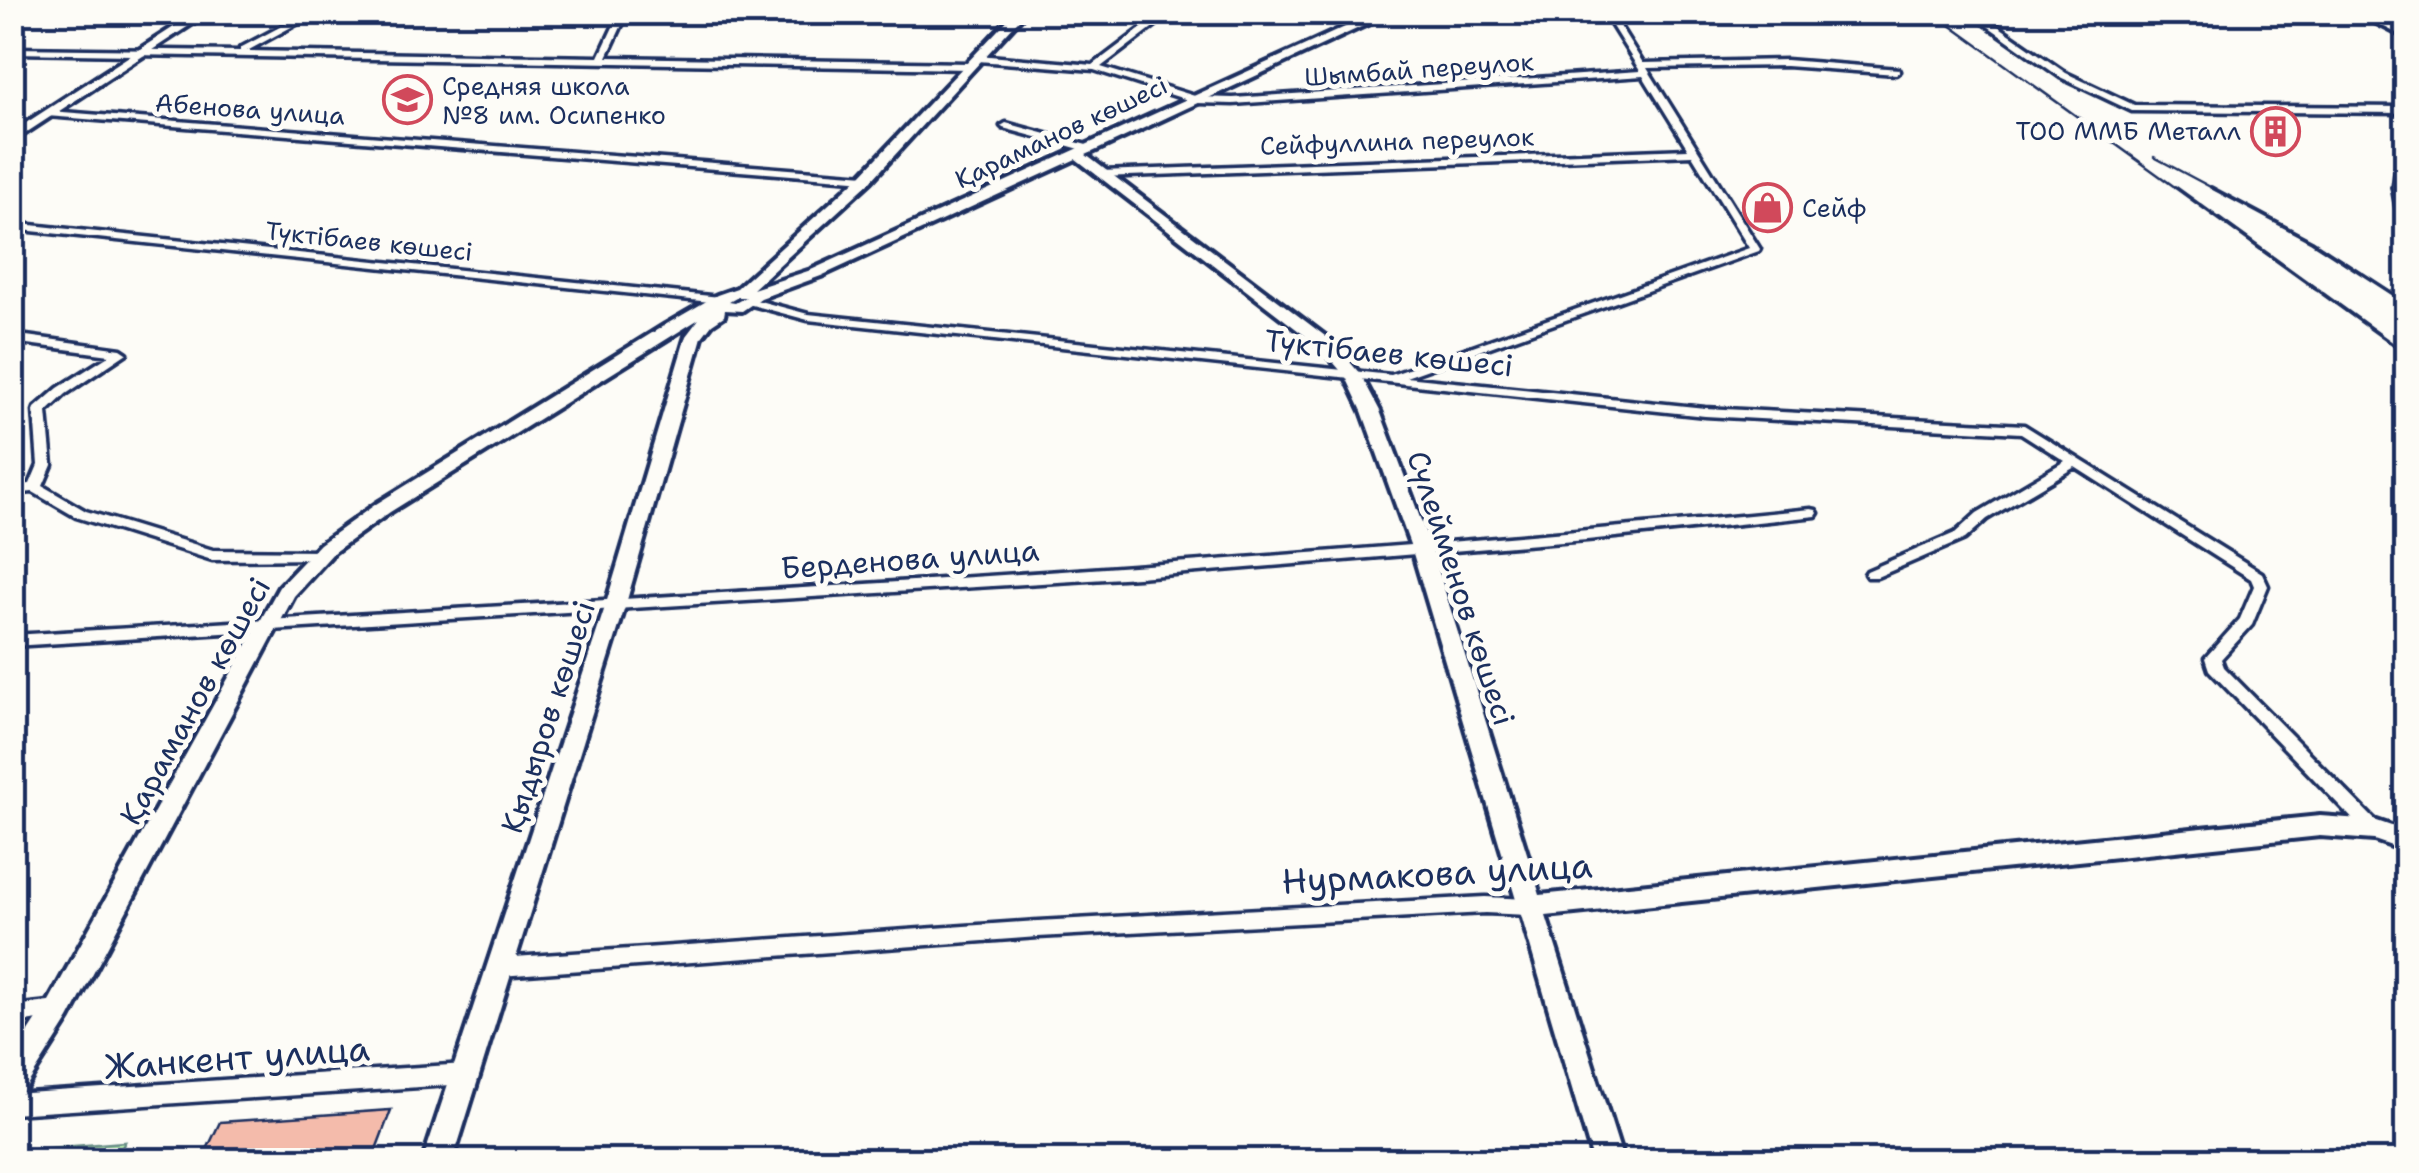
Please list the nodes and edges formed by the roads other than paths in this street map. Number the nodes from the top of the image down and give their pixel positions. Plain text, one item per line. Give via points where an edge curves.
1 (205, 12) edge
2 (315, 12) edge
3 (624, 12) edge
4 (1021, 12) edge
5 (1169, 12) edge
6 (1388, 12) edge
7 (1972, 12) edge
8 (2360, 12) edge
9 (1609, 16) dead end
10 (2406, 36) edge
11 (12, 50) edge
12 (148, 50) junction
13 (241, 51) junction
14 (603, 58) junction
15 (973, 62) junction
16 (1095, 68) junction
17 (1642, 70) junction
18 (1896, 71) dead end
19 (1197, 100) junction
20 (2406, 110) edge
21 (50, 114) junction
22 (1006, 126) dead end
23 (12, 138) edge
24 (1085, 152) junction
25 (1694, 152) junction
26 (1100, 174) junction
27 (866, 178) junction
28 (12, 226) edge
29 (737, 300) junction
30 (670, 328) junction
31 (694, 336) junction
32 (12, 338) edge
33 (1353, 375) junction
34 (1388, 378) junction
35 (2075, 460) junction
36 (36, 488) junction
37 (12, 490) edge
38 (1811, 514) dead end
39 (1422, 550) junction
40 (319, 556) junction
41 (1872, 574) dead end
42 (615, 607) junction
43 (268, 625) junction
44 (12, 641) edge
45 (2374, 830) junction
46 (2406, 842) edge
47 (1528, 906) junction
48 (500, 967) junction
49 (59, 1010) junction
50 (12, 1014) edge
51 (465, 1074) junction
52 (12, 1084) edge
53 (12, 1104) edge
54 (438, 1160) edge
55 (1608, 1160) edge

1 - 12 street
2 - 13 street
3 - 14 street
4 - 15 street
5 - 16 street
6 - 19 street, Қараманов көшесі
7 - 20 street via 2063,75 2132,108
8 - 10 street
9 - 17 street
11 - 12 street, Шымбай переулок
12 - 13 street, Шымбай переулок
12 - 21 street
13 - 14 street, Шымбай переулок
14 - 15 street, Шымбай переулок
15 - 16 street, Шымбай переулок
15 - 27 street
16 - 19 street, Шымбай переулок
17 - 18 street, Шымбай переулок via 1786,64
17 - 19 street, Шымбай переулок via 1302,98
17 - 25 street
19 - 24 street, Қараманов көшесі
21 - 23 street
21 - 27 street, Абенова улица
22 - 24 street
24 - 26 street, Сүлейменов көшесі
24 - 29 street, Қараманов көшесі via 816,273
25 - 26 street, Сейфуллина переулок
25 - 34 street via 1754,250
26 - 33 street, Сүлейменов көшесі via 1327,346
27 - 29 street
28 - 29 street, Түктібаев көшесі
29 - 30 street, Қараманов көшесі
29 - 31 street
29 - 33 street, Түктібаев көшесі via 808,317
30 - 31 street
30 - 40 street, Қараманов көшесі via 383,508
31 - 42 street, Қыдыров көшесі
32 - 36 street via 121,353 40,410 45,465
33 - 34 street, Түктібаев көшесі
33 - 39 street, Сүлейменов көшесі
34 - 35 street, Түктібаев көшесі via 1705,412 2024,429
35 - 41 street via 1960,536
35 - 45 street via 2257,576 2261,586 2247,620 2212,658 2217,670
36 - 37 street
36 - 40 street via 81,514 212,555
38 - 39 street, Берденова улица
39 - 42 street, Берденова улица
39 - 47 street, Сүлейменов көшесі
40 - 43 street, Қараманов көшесі via 286,592
42 - 43 street, Берденова улица
42 - 48 street, Қыдыров көшесі
43 - 44 street, Берденова улица
43 - 49 street, Қараманов көшесі
45 - 46 street, Нурмакова улица
45 - 47 street, Нурмакова улица via 2320,826
47 - 48 street, Нурмакова улица via 1284,914
47 - 55 street, Сүлейменов көшесі
48 - 51 street, Қыдыров көшесі
49 - 50 street
49 - 52 street, Қараманов көшесі
51 - 53 street, Жанкент улица
51 - 54 street, Қыдыров көшесі

